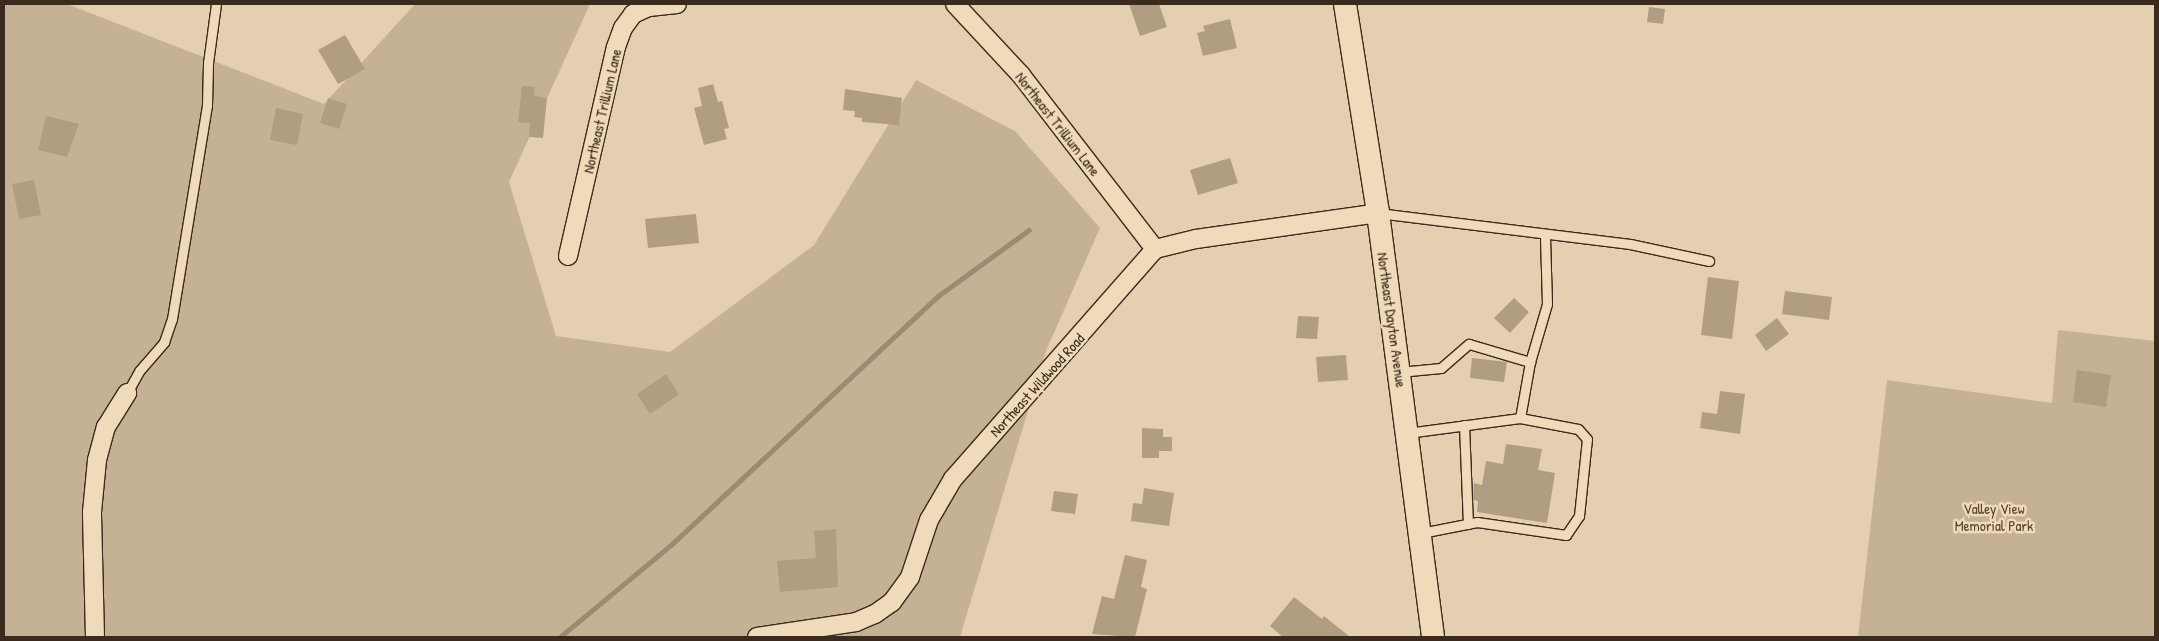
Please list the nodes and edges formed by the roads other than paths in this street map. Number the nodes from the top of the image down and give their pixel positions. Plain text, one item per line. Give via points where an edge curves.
1 (224, 4) edge
2 (677, 4) edge
3 (955, 4) edge
4 (1345, 4) edge
5 (216, 8) edge
6 (1378, 213) junction
7 (1546, 235) junction
8 (1155, 249) junction
9 (568, 256) dead end
10 (1708, 261) dead end
11 (1530, 362) junction
12 (1399, 372) junction
13 (127, 393) joint
14 (1520, 418) junction
15 (1464, 425) junction
16 (1407, 433) junction
17 (1468, 524) junction
18 (1421, 533) junction
19 (95, 637) edge
20 (757, 637) edge
21 (1433, 637) edge

1 - 5 lane
2 - 9 street, Northeast Trillium Lane via 649,7 633,14 623,28
3 - 8 street, Northeast Trillium Lane via 1021,75
4 - 6 street, Northeast Dayton Avenue
5 - 13 lane via 208,63 207,105 172,319 164,342 140,370
6 - 7 lane
6 - 8 street via 1196,239
6 - 12 street, Northeast Dayton Avenue
7 - 10 lane via 1630,244
7 - 11 lane via 1547,304
8 - 20 street, Northeast Wildwood Road via 953,479 929,520 910,577 892,602 876,614 856,622
11 - 12 lane via 1469,344 1441,368
11 - 14 lane
12 - 16 street, Northeast Dayton Avenue
13 - 19 street via 106,428 97,460 92,512
14 - 15 lane
14 - 17 lane via 1578,430 1587,439 1579,516 1566,535 1476,522
15 - 16 lane
15 - 17 lane
16 - 18 street, Northeast Dayton Avenue
17 - 18 lane
18 - 21 street, Northeast Dayton Avenue

